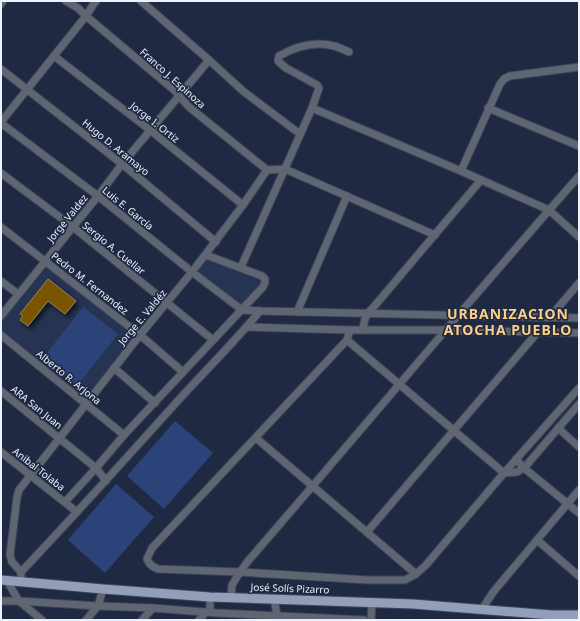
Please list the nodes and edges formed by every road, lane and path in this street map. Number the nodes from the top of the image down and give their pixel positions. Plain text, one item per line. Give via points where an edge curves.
1 (3, 1) edge
2 (66, 1) edge
3 (96, 1) edge
4 (141, 1) edge
5 (1, 4) edge
6 (86, 16) junction
7 (349, 52) dead end
8 (54, 56) junction
9 (209, 60) junction
10 (579, 67) edge
11 (1, 69) edge
12 (27, 90) junction
13 (179, 96) junction
14 (312, 108) junction
15 (488, 108) junction
16 (1, 123) edge
17 (150, 130) junction
18 (300, 134) junction
19 (579, 146) edge
20 (122, 164) junction
21 (285, 169) junction
22 (267, 170) junction
23 (461, 171) junction
24 (1, 173) edge
25 (579, 176) edge
26 (482, 180) junction
27 (98, 196) junction
28 (347, 196) junction
29 (243, 206) junction
30 (549, 210) junction
31 (1, 227) edge
32 (73, 227) junction
33 (435, 235) junction
34 (579, 236) edge
35 (216, 242) junction
36 (206, 255) junction
37 (45, 261) junction
38 (241, 268) junction
39 (192, 272) junction
40 (1, 281) edge
41 (579, 283) edge
42 (18, 294) junction
43 (167, 303) junction
44 (242, 310) junction
45 (260, 311) junction
46 (297, 312) junction
47 (368, 313) junction
48 (459, 315) junction
49 (1, 316) edge
50 (550, 317) junction
51 (579, 318) edge
52 (246, 327) junction
53 (350, 330) junction
54 (362, 330) junction
55 (446, 330) junction
56 (537, 333) junction
57 (579, 333) edge
58 (1, 335) edge
59 (140, 335) junction
60 (213, 340) junction
61 (347, 340) junction
62 (114, 368) junction
63 (183, 372) junction
64 (399, 384) junction
65 (579, 388) edge
66 (1, 391) edge
67 (155, 403) junction
68 (86, 404) junction
69 (579, 404) edge
70 (558, 428) junction
71 (453, 430) junction
72 (124, 435) junction
73 (60, 438) junction
74 (256, 438) junction
75 (579, 447) edge
76 (1, 452) edge
77 (516, 459) junction
78 (96, 468) junction
79 (524, 468) junction
80 (504, 473) junction
81 (31, 476) junction
82 (106, 481) junction
83 (313, 486) junction
84 (579, 490) edge
85 (65, 502) junction
86 (568, 504) junction
87 (78, 512) junction
88 (579, 513) edge
89 (367, 532) junction
90 (537, 540) junction
91 (21, 572) junction
92 (240, 572) junction
93 (416, 574) junction
94 (579, 576) edge
95 (4, 581) edge
96 (21, 582) junction
97 (103, 589) junction
98 (210, 597) junction
99 (231, 597) junction
100 (274, 599) junction
101 (1, 601) edge
102 (20, 601) junction
103 (372, 603) junction
104 (98, 606) junction
105 (153, 608) junction
106 (482, 609) junction
107 (211, 612) junction
108 (579, 615) edge
109 (33, 617) edge
110 (550, 617) edge
111 (280, 618) edge
112 (42, 620) edge
113 (86, 620) edge
114 (142, 620) edge
115 (199, 620) edge
116 (225, 620) edge
117 (364, 620) edge
118 (371, 620) edge

1 - 5 street
2 - 6 street, Franco J. Espinoza
3 - 6 street
4 - 9 street
6 - 8 street
6 - 13 street, Franco J. Espinoza
7 - 14 street via 334,46 314,44 279,56 278,61 286,68 319,88
8 - 12 street
8 - 17 street, Jorge I. Ortiz
9 - 13 street, Jorge Valdez
9 - 18 street via 243,91
10 - 15 street via 510,76 500,84
11 - 12 street, Hugo D. Aramayo
12 - 16 street
12 - 20 street, Hugo D. Aramayo
13 - 17 street, Jorge Valdez
13 - 22 street, Franco J. Espinoza
14 - 18 street
14 - 23 street
15 - 19 street
15 - 23 street
16 - 27 street, Luis E. García
17 - 20 street, Jorge Valdez
17 - 29 street, Jorge I. Ortiz
18 - 21 street
20 - 27 street, Jorge Valdez
20 - 35 street, Hugo D. Aramayo
21 - 22 street
21 - 28 street
21 - 38 street
22 - 29 street, Jorge E. Valdéz
23 - 26 street
24 - 32 street, Sergio A. Cuellar
25 - 30 street
26 - 30 street
26 - 33 street
27 - 32 street, Jorge Valdez
27 - 39 street, Luis E. García
28 - 33 street
28 - 46 street
29 - 35 street, Jorge E. Valdéz
30 - 34 street
30 - 48 street
31 - 37 street, Pedro M. Fernandez
32 - 37 street, Jorge Valdez
32 - 43 street, Sergio A. Cuellar
33 - 47 street
35 - 36 street, Jorge E. Valdéz
36 - 38 street
36 - 39 street, Jorge E. Valdéz
37 - 42 street, Jorge Valdez
37 - 59 street, Pedro M. Fernandez
38 - 44 street via 265,279 263,287
39 - 43 street, Jorge E. Valdéz
39 - 44 street, Luis E. García
40 - 42 street
41 - 50 street
42 - 49 street, Jorge Valdez
43 - 59 street, Jorge E. Valdéz
43 - 60 street, Sergio A. Cuellar
44 - 45 street
44 - 60 street
45 - 46 street
45 - 52 street
46 - 47 street
47 - 48 street
47 - 54 street
48 - 50 street
48 - 55 street
50 - 51 street
52 - 53 street
52 - 82 street
53 - 54 street
53 - 61 street
54 - 55 street
55 - 56 street
55 - 64 street
56 - 57 street
56 - 71 street
58 - 68 street, Alberto R. Arjona
59 - 62 street, Jorge E. Valdéz
59 - 63 street, Pedro M. Fernandez
60 - 63 street
61 - 64 street
61 - 74 street
62 - 67 street
62 - 68 street, Jorge E. Valdéz
63 - 67 street
64 - 71 street
64 - 83 street
65 - 77 street
66 - 73 street, ARA San Juan
67 - 72 street
68 - 72 street, Alberto R. Arjona
68 - 73 street, Jorge E. Valdéz
69 - 70 street
70 - 75 street
70 - 79 street
71 - 80 street
71 - 89 street
72 - 78 street
73 - 78 street, ARA San Juan
73 - 81 street, Jorge E. Valdéz
74 - 83 street
74 - 92 street via 152,548 147,559 148,563 158,569
76 - 81 street, Anibal Tolaba
77 - 79 street
77 - 80 street
78 - 82 street, ARA San Juan
78 - 85 street
79 - 80 street via 517,472
79 - 86 street
80 - 93 street
81 - 85 street, Anibal Tolaba
81 - 91 street, Jorge E. Valdéz via 19,490 17,497 10,555 12,562
82 - 87 street
83 - 89 street
83 - 92 street
84 - 86 street
85 - 87 street, Anibal Tolaba
86 - 88 street
86 - 90 street
87 - 91 street
89 - 93 street
90 - 94 street
90 - 106 street
91 - 96 street
92 - 93 street via 368,580 405,580
92 - 99 street via 232,585
95 - 96 main road, José Solís Pizarro
95 - 102 street
96 - 97 main road, José Solís Pizarro
97 - 98 main road, José Solís Pizarro
97 - 104 street
98 - 99 main road, José Solís Pizarro
98 - 107 street
99 - 100 main road, José Solís Pizarro
100 - 103 main road, José Solís Pizarro
100 - 111 street
101 - 102 street
102 - 104 street
102 - 109 street
103 - 106 main road, José Solís Pizarro
103 - 118 street
104 - 105 street
104 - 113 street
105 - 107 street
105 - 114 street
106 - 110 main road, José Solís Pizarro
107 - 111 street
107 - 115 street
107 - 116 street
108 - 110 main road, José Solís Pizarro
109 - 112 street
111 - 117 street

